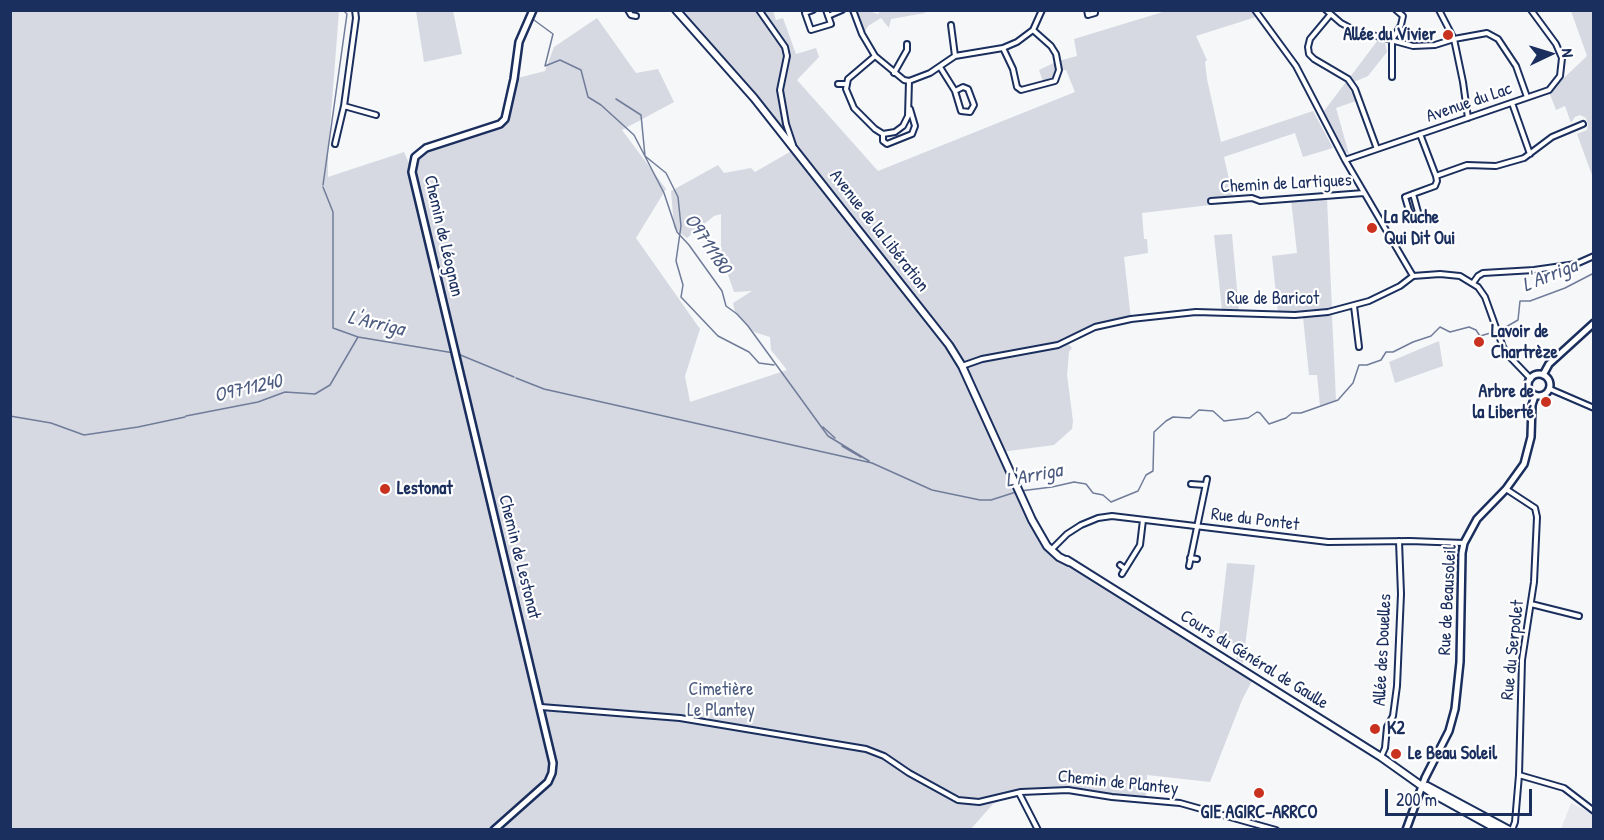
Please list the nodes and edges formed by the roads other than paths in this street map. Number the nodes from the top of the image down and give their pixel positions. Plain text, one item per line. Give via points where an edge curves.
1 (355, 10) edge
2 (533, 10) edge
3 (628, 10) edge
4 (676, 10) edge
5 (759, 10) edge
6 (813, 10) edge
7 (842, 10) edge
8 (853, 10) edge
9 (1042, 10) edge
10 (1087, 10) edge
11 (1095, 10) edge
12 (1255, 10) edge
13 (1396, 10) edge
14 (1440, 10) edge
15 (1531, 10) edge
16 (1328, 12) edge
17 (827, 13) edge
18 (636, 16) dead end
19 (951, 25) dead end
20 (1033, 30) junction
21 (1454, 39) junction
22 (1392, 40) junction
23 (908, 44) dead end
24 (1004, 48) junction
25 (875, 56) junction
26 (955, 56) junction
27 (940, 67) junction
28 (894, 73) junction
29 (1392, 77) dead end
30 (909, 81) junction
31 (838, 84) dead end
32 (846, 84) junction
33 (955, 91) junction
34 (1527, 97) junction
35 (1512, 103) junction
36 (909, 105) junction
37 (344, 106) junction
38 (376, 115) dead end
39 (1468, 118) junction
40 (1583, 124) dead end
41 (883, 134) junction
42 (1420, 134) junction
43 (335, 144) dead end
44 (795, 149) junction
45 (1377, 150) junction
46 (1530, 154) junction
47 (1344, 160) junction
48 (1436, 176) junction
49 (1364, 193) junction
50 (1413, 194) junction
51 (1210, 201) dead end
52 (1593, 256) edge
53 (1413, 276) junction
54 (1473, 283) junction
55 (1354, 306) junction
56 (1593, 323) edge
57 (1359, 347) dead end
58 (456, 354) joint
59 (962, 366) junction
60 (1543, 375) junction
61 (1531, 379) junction
62 (1550, 389) junction
63 (1536, 396) junction
64 (1593, 408) edge
65 (1207, 478) dead end
66 (1191, 484) dead end
67 (1205, 485) junction
68 (1506, 489) junction
69 (1020, 495) joint
70 (1143, 519) junction
71 (1197, 526) junction
72 (1039, 533) junction
73 (1400, 541) junction
74 (1464, 543) junction
75 (1053, 548) junction
76 (1190, 558) junction
77 (1197, 559) dead end
78 (1069, 562) junction
79 (1120, 565) dead end
80 (1189, 566) dead end
81 (1125, 568) junction
82 (1122, 574) dead end
83 (1531, 604) junction
84 (1577, 613) dead end
85 (541, 707) junction
86 (1381, 757) junction
87 (1519, 775) junction
88 (1423, 785) junction
89 (1019, 792) junction
90 (1593, 809) edge
91 (1472, 811) junction
92 (494, 830) edge
93 (1038, 830) edge
94 (1276, 830) edge
95 (1406, 830) edge
96 (1498, 830) edge
97 (1503, 830) edge
98 (1510, 830) edge

1 - 37 street
2 - 58 street, Chemin de Léognan via 519,42 505,119 426,148 413,164
3 - 18 street
4 - 44 main road, Avenue de la Libération
5 - 44 street via 788,56 780,90
6 - 17 street via 805,13 811,30 831,24
7 - 17 street
8 - 25 street
9 - 20 street
10 - 11 street via 1088,15
12 - 47 street via 1296,66
13 - 22 street via 1403,16
14 - 21 street
15 - 34 street, Avenue du Lac via 1560,50 1563,63 1560,76 1549,90
16 - 22 street via 1354,30
16 - 45 street via 1310,39 1309,54 1348,79
19 - 26 street
20 - 24 street
20 - 24 street via 1056,54 1059,70 1055,81 1021,90
21 - 22 street via 1413,46
21 - 34 street via 1487,33 1498,39 1516,66
21 - 39 street
22 - 29 street
23 - 28 street
24 - 26 street
25 - 28 street
25 - 32 street
26 - 27 street
27 - 30 street
27 - 33 street
28 - 30 street
30 - 36 street
31 - 32 street
32 - 41 street via 854,108
33 - 33 street via 961,111 970,112 974,105 968,89
34 - 35 street, Avenue du Lac
35 - 39 street, Avenue du Lac
35 - 46 street
36 - 41 street via 903,126
36 - 41 street via 915,131 887,144
37 - 38 street
37 - 43 street
39 - 42 street, Avenue du Lac
40 - 46 street via 1552,137
42 - 45 street, Avenue du Lac
42 - 48 street
44 - 59 main road, Avenue de la Libération via 939,331
45 - 47 street, Avenue du Lac
46 - 48 street via 1501,165 1467,165
47 - 49 street
48 - 50 street via 1435,186
49 - 51 street, Chemin de Lartigues
49 - 53 street
50 - 50 street via 1418,212 1413,216 1405,197
52 - 54 street via 1576,264 1483,273
53 - 54 street via 1460,276
53 - 55 street, Rue de Baricot via 1400,286
54 - 61 street via 1485,297 1507,354
55 - 57 street
55 - 59 street, Rue de Baricot via 1314,314 1161,315 1101,325 1058,345
56 - 60 street via 1549,364
58 - 85 street, Chemin de Lestonat
59 - 69 main road, Avenue de la Libération
60 - 61 street
60 - 62 street via 1549,380
61 - 63 street via 1529,388
62 - 63 street
62 - 64 street
63 - 68 street, Rue de Beausoleil via 1527,455 1521,471
65 - 67 street
66 - 67 street
67 - 71 street
68 - 74 street, Rue de Beausoleil via 1477,519
68 - 83 street, Rue du Serpolet via 1537,512
69 - 72 main road, Cours du Général de Gaulle
70 - 71 street, Rue du Pontet
70 - 75 street, Rue du Pontet via 1098,518 1074,530
70 - 81 street via 1140,545
71 - 73 street, Rue du Pontet via 1340,543
71 - 76 street
72 - 75 main road, Cours du Général de Gaulle
72 - 78 main road, Cours du Général de Gaulle via 1054,553
73 - 74 street, Rue du Pontet
73 - 86 street, Allée des Douelles via 1397,686
74 - 88 street, Rue de Beausoleil via 1455,709 1449,731
75 - 78 main road, Cours du Général de Gaulle
76 - 77 street
76 - 80 street
78 - 86 main road, Cours du Général de Gaulle
79 - 81 street
81 - 82 street
83 - 84 street
83 - 87 street, Rue du Serpolet via 1522,660
85 - 89 street, Chemin de Plantey via 680,718 866,749 958,800 979,802
85 - 92 street, Chemin de Lestonat via 554,767 548,782
86 - 88 main road, Cours du Général de Gaulle
87 - 90 street via 1564,788
87 - 98 street, Rue du Serpolet via 1515,822
88 - 91 main road, Cours du Général de Gaulle
88 - 95 street, Rue de Beausoleil
88 - 96 main road, Cours du Général de Gaulle
89 - 93 street
89 - 94 street, Chemin de Plantey via 1068,790 1180,802
91 - 97 main road
91 - 98 main road, Cours du Général de Gaulle

